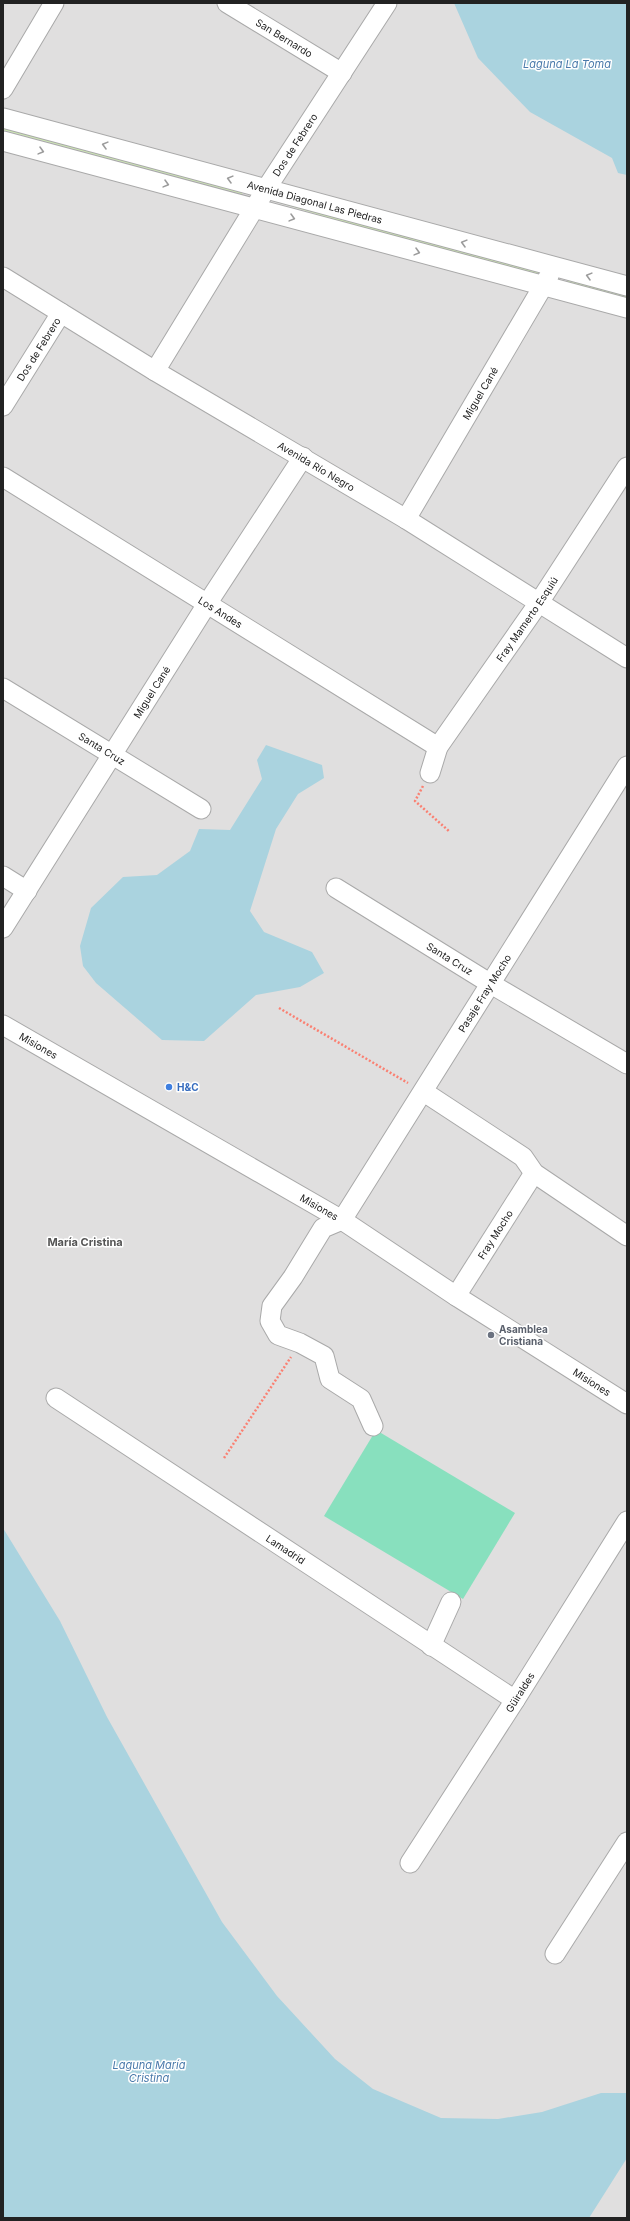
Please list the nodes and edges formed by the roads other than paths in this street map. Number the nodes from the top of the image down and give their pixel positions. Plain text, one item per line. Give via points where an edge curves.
1 (54, 3) edge
2 (227, 3) edge
3 (388, 3) edge
4 (342, 73) junction
5 (3, 89) edge
6 (3, 118) edge
7 (3, 140) edge
8 (266, 188) junction
9 (256, 208) junction
10 (554, 267) junction
11 (3, 277) edge
12 (627, 286) edge
13 (543, 287) junction
14 (627, 308) edge
15 (61, 313) junction
16 (155, 371) junction
17 (3, 406) edge
18 (303, 457) junction
19 (627, 467) edge
20 (3, 477) edge
21 (406, 519) junction
22 (207, 604) junction
23 (538, 604) junction
24 (627, 658) edge
25 (3, 688) edge
26 (438, 746) junction
27 (113, 755) junction
28 (627, 766) edge
29 (430, 773) road end
30 (201, 810) dead end
31 (3, 876) edge
32 (336, 888) dead end
33 (27, 891) junction
34 (3, 928) edge
35 (491, 984) junction
36 (3, 1025) edge
37 (627, 1064) edge
38 (424, 1092) junction
39 (534, 1173) junction
40 (342, 1220) junction
41 (627, 1236) edge
42 (456, 1296) junction
43 (56, 1398) dead end
44 (627, 1404) edge
45 (372, 1426) dead end
46 (627, 1521) edge
47 (451, 1602) dead end
48 (431, 1646) junction
49 (515, 1700) junction
50 (627, 1842) edge
51 (410, 1863) dead end
52 (555, 1954) dead end

1 - 5 street
2 - 4 street, San Bernardo
3 - 4 street, Dos de Febrero
4 - 8 street, Dos de Febrero
8 -> 6 street, Avenida Diagonal Las Piedras
7 -> 9 street, Avenida Diagonal Las Piedras
8 - 9 street, Dos de Febrero
10 -> 8 street, Avenida Diagonal Las Piedras
9 -> 13 street, Avenida Diagonal Las Piedras
9 - 16 street, Dos de Febrero
12 -> 10 street, Avenida Diagonal Las Piedras
10 - 13 street, Miguel Cané
11 - 15 street, Avenida Río Negro
13 - 14 street, Avenida Diagonal Las Piedras
13 - 21 street, Miguel Cané
15 - 16 street, Avenida Río Negro
15 - 17 street, Dos de Febrero
16 - 18 street, Avenida Río Negro
18 - 21 street, Avenida Río Negro
18 - 22 street, Miguel Cané
19 - 23 street, Fray Mamerto Esquiú
20 - 22 street, Los Andes
21 - 23 street, Avenida Río Negro
22 - 26 street, Los Andes
22 - 27 street, Miguel Cané
23 - 24 street, Avenida Río Negro
23 - 26 street, Fray Mamerto Esquiú
25 - 27 street, Santa Cruz
26 - 29 street, Fray Mamerto Esquiú
27 - 30 street, Santa Cruz
27 - 33 street, Miguel Cané
28 - 35 street, Pasaje Fray Mocho
31 - 33 street
32 - 35 street, Santa Cruz
33 - 34 street, Miguel Cané
35 - 37 street, Santa Cruz
35 - 38 street, Pasaje Fray Mocho
36 - 40 street, Misiones
38 - 39 street via 523,1157
38 - 40 street, Pasaje Fray Mocho
39 - 41 street
39 - 42 street, Fray Mocho
40 - 42 street, Misiones
40 - 45 street via 324,1228 294,1277 272,1306 270,1321 278,1335 324,1356 330,1379 361,1399
42 - 44 street, Misiones
43 - 48 street, Lamadrid
46 - 49 street, Güiraldes
47 - 48 street
48 - 49 street, Lamadrid
49 - 51 street, Güiraldes
50 - 52 street

